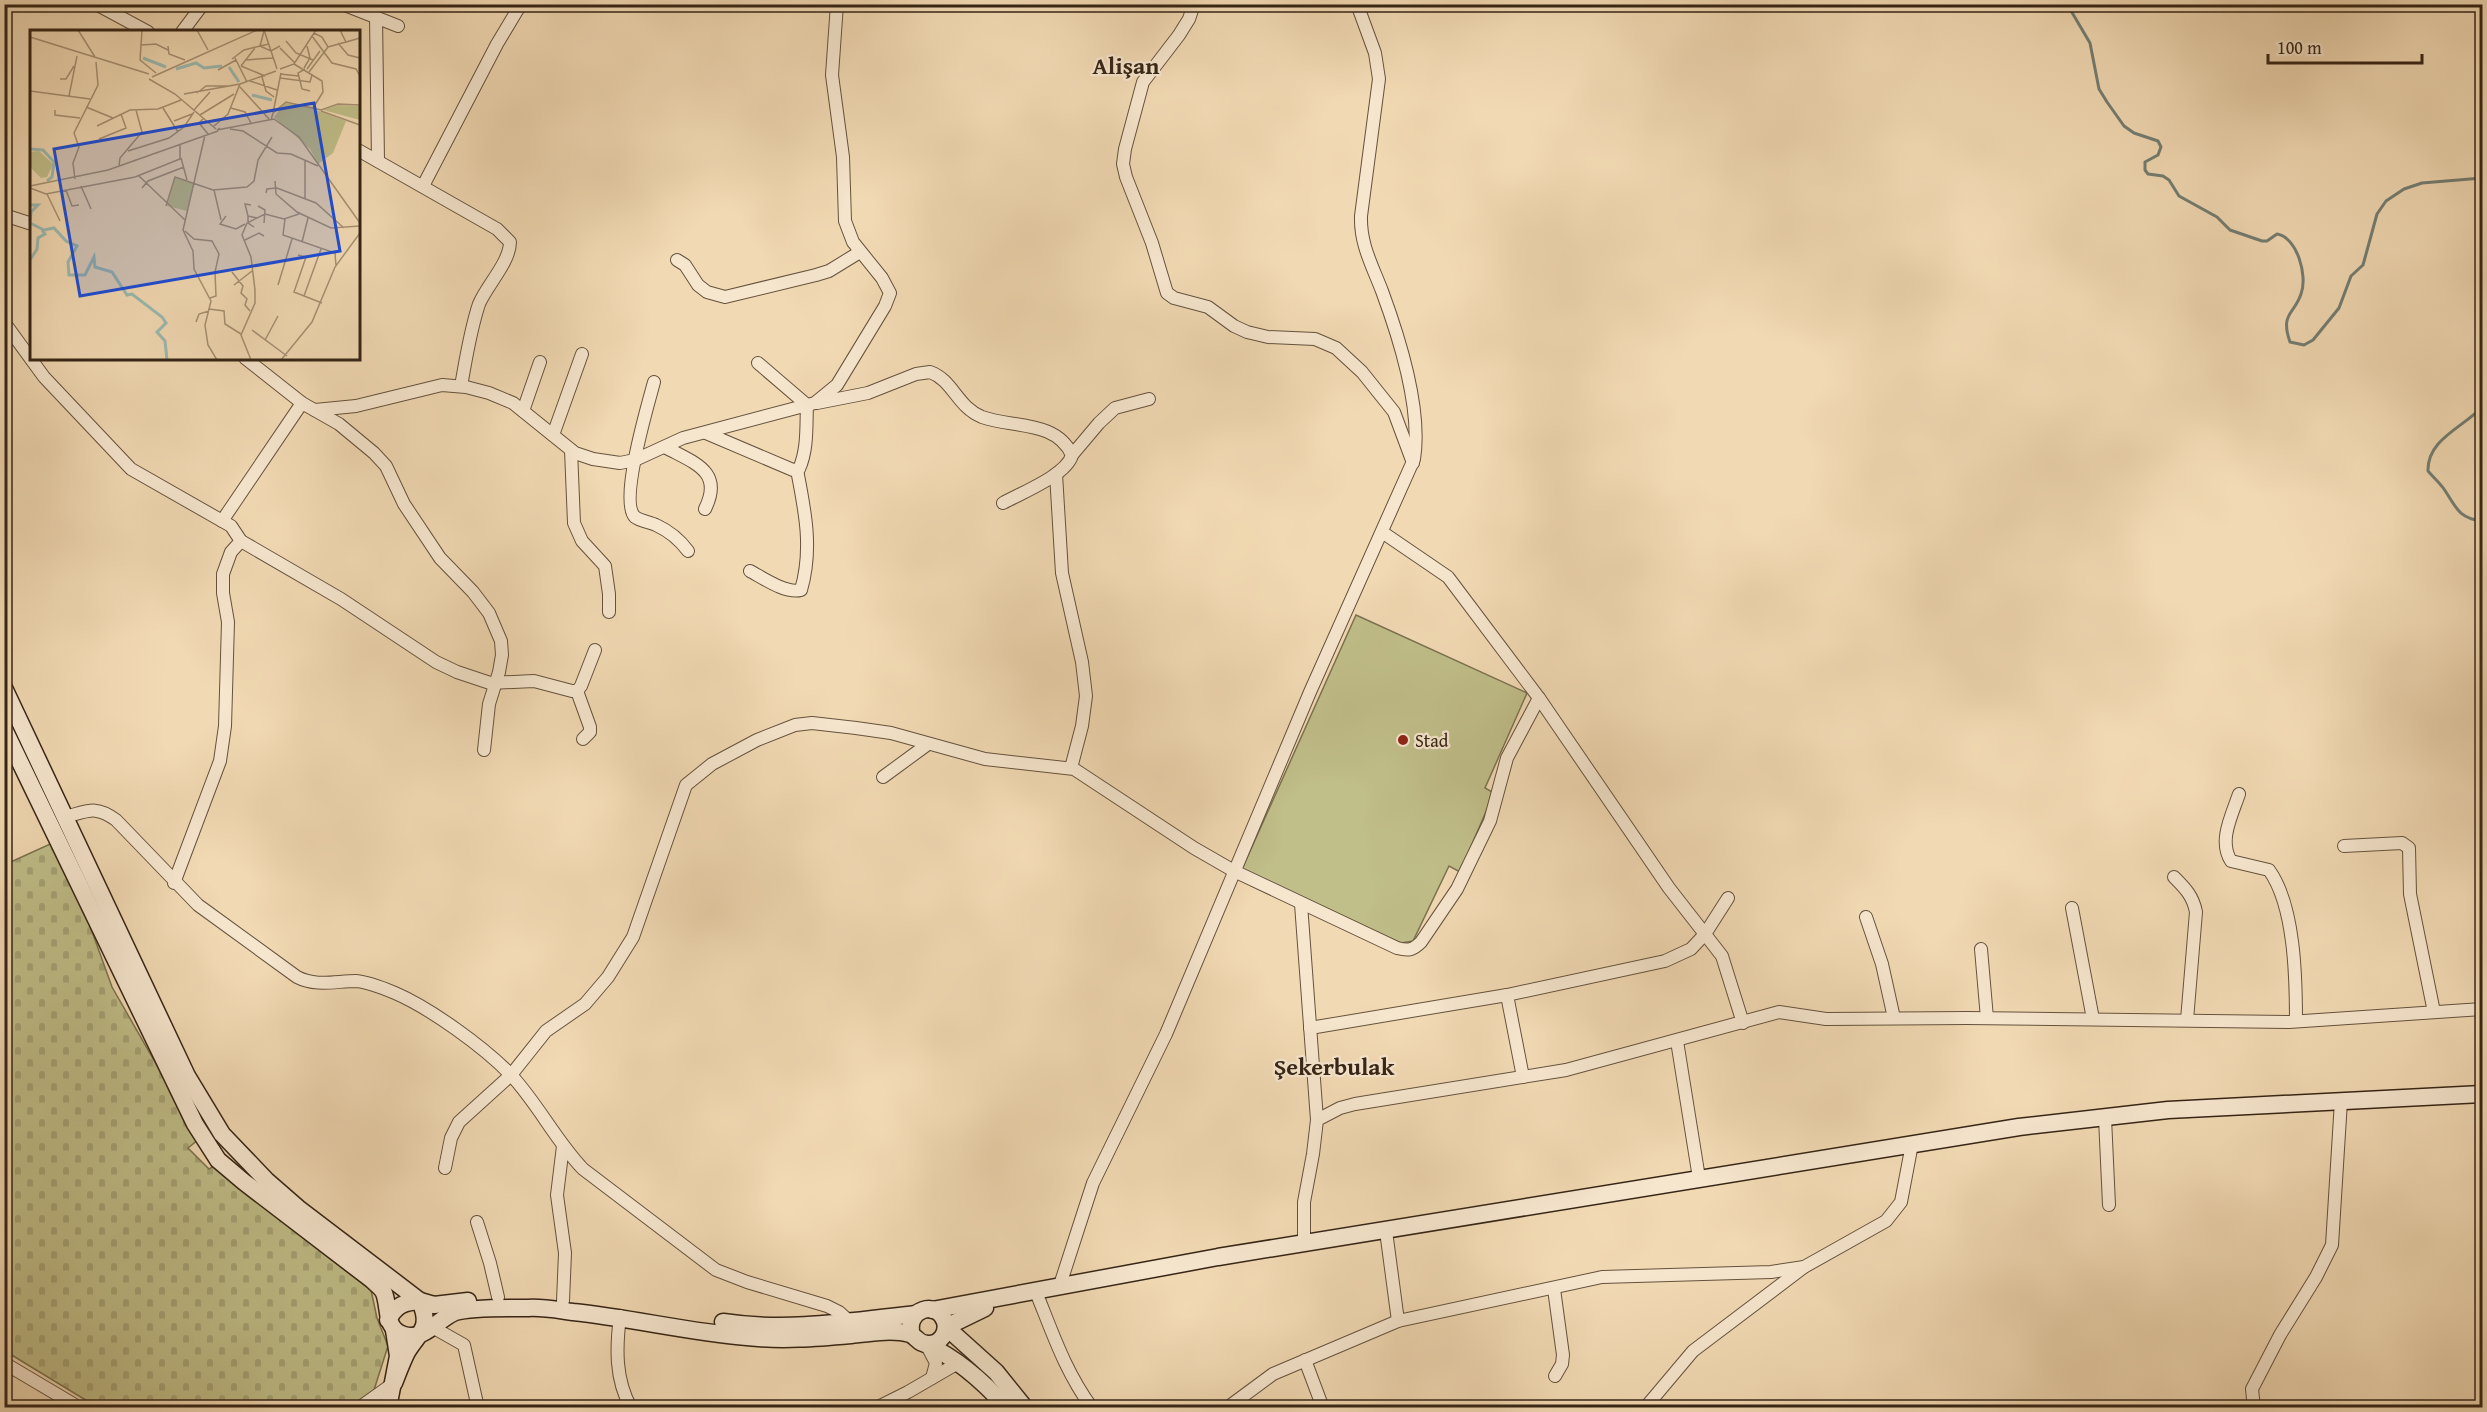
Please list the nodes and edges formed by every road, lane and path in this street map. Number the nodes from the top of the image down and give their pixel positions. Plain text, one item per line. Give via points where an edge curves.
1 (96, 4) edge
2 (202, 4) edge
3 (342, 4) edge
4 (520, 4) edge
5 (837, 4) edge
6 (1194, 4) edge
7 (1357, 4) edge
8 (376, 17) junction
9 (398, 26) dead end
10 (144, 30) edge
11 (183, 30) edge
12 (360, 151) edge
13 (378, 160) junction
14 (423, 186) junction
15 (4, 215) edge
16 (30, 223) edge
17 (860, 252) junction
18 (677, 260) dead end
19 (4, 322) edge
20 (582, 354) dead end
21 (30, 357) edge
22 (32, 360) edge
23 (248, 360) edge
24 (540, 362) dead end
25 (758, 363) dead end
26 (654, 382) dead end
27 (461, 386) junction
28 (1149, 399) dead end
29 (302, 403) junction
30 (811, 404) junction
31 (315, 410) junction
32 (523, 411) junction
33 (705, 432) junction
34 (553, 435) junction
35 (665, 447) junction
36 (571, 450) junction
37 (1072, 456) junction
38 (635, 460) junction
39 (1413, 463) junction
40 (797, 470) junction
41 (1056, 474) junction
42 (1003, 503) dead end
43 (705, 509) dead end
44 (222, 521) junction
45 (1383, 532) junction
46 (241, 541) junction
47 (688, 551) dead end
48 (750, 571) dead end
49 (609, 612) dead end
50 (595, 650) dead end
51 (496, 683) junction
52 (4, 688) edge
53 (577, 691) junction
54 (1539, 698) junction
55 (4, 729) edge
56 (583, 739) dead end
57 (928, 744) junction
58 (484, 750) dead end
59 (1071, 768) junction
60 (883, 777) dead end
61 (2239, 794) dead end
62 (65, 818) junction
63 (2344, 846) dead end
64 (1234, 871) junction
65 (2174, 877) dead end
66 (174, 883) junction
67 (1728, 898) dead end
68 (1301, 904) junction
69 (2072, 909) dead end
70 (1866, 917) dead end
71 (1705, 934) junction
72 (1981, 949) dead end
73 (1507, 995) junction
74 (2482, 1009) edge
75 (2434, 1012) junction
76 (1894, 1018) junction
77 (1987, 1018) junction
78 (2093, 1019) junction
79 (2187, 1020) junction
80 (2296, 1021) junction
81 (1743, 1023) junction
82 (1310, 1028) junction
83 (1677, 1041) junction
84 (511, 1075) junction
85 (1522, 1077) junction
86 (2482, 1094) edge
87 (2341, 1101) junction
88 (2105, 1118) junction
89 (1317, 1120) junction
90 (1912, 1144) junction
91 (563, 1146) junction
92 (446, 1168) dead end
93 (1699, 1178) junction
94 (2109, 1205) dead end
95 (477, 1222) dead end
96 (1386, 1231) junction
97 (1304, 1243) junction
98 (1804, 1267) junction
99 (1059, 1288) junction
100 (1554, 1289) junction
101 (1029, 1293) junction
102 (498, 1297) junction
103 (420, 1301) junction
104 (563, 1301) junction
105 (924, 1312) junction
106 (620, 1317) junction
107 (849, 1321) junction
108 (1398, 1321) junction
109 (391, 1325) junction
110 (946, 1327) junction
111 (426, 1328) junction
112 (919, 1340) junction
113 (1305, 1360) junction
114 (958, 1363) junction
115 (7, 1366) edge
116 (1555, 1376) dead end
117 (932, 1378) junction
118 (394, 1383) junction
119 (80, 1407) edge
120 (359, 1407) edge
121 (388, 1407) edge
122 (478, 1407) edge
123 (631, 1407) edge
124 (876, 1407) edge
125 (1007, 1407) edge
126 (1025, 1407) edge
127 (1092, 1407) edge
128 (1227, 1407) edge
129 (1323, 1407) edge
130 (1645, 1407) edge
131 (2254, 1407) edge

1 - 10 street
2 - 11 street
3 - 8 street
4 - 14 street
5 - 17 street via 832,75 843,157 845,220
6 - 39 street via 1179,35 1143,82 1123,164 1167,293 1208,307 1247,332 1315,339 1336,348 1362,372 1394,412
7 - 39 street via 1375,53 1379,79 1361,238 1405,363 1415,431
8 - 9 street
8 - 13 street
12 - 13 street
13 - 14 street
14 - 27 street via 497,229 510,242 508,255 480,302
15 - 16 street
17 - 18 street via 829,271 725,297 698,285
17 - 30 street via 889,287 888,299 837,385
19 - 21 street
20 - 34 street
22 - 44 street via 131,470
23 - 29 street
24 - 32 street
25 - 30 street
26 - 38 street
27 - 31 street via 442,385 356,406
27 - 32 street via 502,397
28 - 37 street via 1115,408
29 - 31 street
29 - 44 street
30 - 33 street
30 - 37 street via 868,393 930,372 948,384 971,412 1048,433 1063,441
30 - 40 street via 803,460
31 - 51 street via 339,424 386,466 415,523 489,613 501,641
32 - 34 street
33 - 35 street
33 - 40 street
34 - 36 street
35 - 38 street
35 - 43 street via 699,466 710,478 712,495
36 - 38 street via 593,459 620,463
36 - 49 street via 574,523 582,541 604,566
37 - 41 street
38 - 47 street via 629,495 633,515 667,531
39 - 45 street
40 - 48 street via 808,529 801,590 784,588
41 - 42 street
41 - 59 street via 1062,573 1081,652 1086,696
44 - 46 street
45 - 54 street via 1448,577
45 - 64 street
46 - 51 street via 342,599 436,662 481,681
46 - 66 street via 231,552 223,574 228,622 220,761
50 - 53 street
51 - 53 street via 534,681
51 - 58 street via 489,704
52 - 62 main road
53 - 56 street via 590,727
54 - 68 street via 1507,758 1490,821 1457,889 1414,949 1397,948
54 - 71 street
55 - 109 main road via 195,1124 218,1160 372,1280 384,1292
57 - 59 street via 985,759
57 - 60 street
57 - 84 street via 891,733 812,723 795,725 757,740 698,773 686,784 644,909 618,962 578,1010 546,1031
59 - 64 street
61 - 80 street via 2225,838 2225,852 2231,861 2269,870 2276,880 2283,897 2295,964
62 - 66 street via 98,809 106,813
62 - 103 main road via 187,1076 222,1134 298,1208
63 - 75 street via 2402,843 2409,848 2410,894
64 - 68 street
64 - 99 street via 1166,1034 1093,1183
65 - 79 street via 2188,891 2196,912
66 - 84 street via 207,913 297,977 313,983 357,981 396,994 454,1029
67 - 71 street
68 - 82 street
69 - 78 street
70 - 76 street
71 - 73 street via 1691,949 1665,961
71 - 81 street via 1722,956
72 - 77 street
73 - 82 street
73 - 85 street
74 - 75 street
75 - 80 street
76 - 77 street
76 - 81 street via 1826,1019 1779,1012
77 - 78 street
78 - 79 street
79 - 80 street
81 - 83 street
82 - 89 street
83 - 85 street via 1566,1070
83 - 93 street
84 - 91 street
84 - 92 street via 459,1122 451,1138
85 - 89 street via 1355,1104
86 - 87 main road
87 - 88 main road via 2168,1110
87 - 131 street via 2332,1245 2252,1389
88 - 90 main road
88 - 94 street
89 - 97 street via 1304,1202
90 - 93 main road
90 - 98 street via 1901,1202 1886,1221
91 - 104 street via 558,1195 565,1253
91 - 107 street via 598,1181 704,1262 730,1277 827,1306
93 - 96 main road
95 - 102 street
96 - 97 main road
96 - 108 street
97 - 99 main road
98 - 100 street via 1771,1272 1602,1277
98 - 130 street via 1693,1351
99 - 101 main road
100 - 108 street
100 - 116 street via 1563,1355
101 - 105 main road
101 - 110 main road via 967,1315
101 - 127 street via 1074,1383
102 - 103 main road via 434,1305
102 - 104 main road
103 - 109 main road via 398,1307
103 - 111 main road
104 - 107 main road via 745,1326 813,1327
105 - 107 main road
105 - 110 main road via 942,1316
105 - 112 main road via 910,1324
106 - 111 main road via 499,1308 456,1312
106 - 112 main road via 783,1340 879,1333
106 - 123 street via 620,1381
108 - 113 street
109 - 111 main road via 411,1337
109 - 118 main road via 398,1356
110 - 112 main road via 942,1338 932,1344
110 - 126 main road via 996,1372
111 - 118 main road via 408,1352
111 - 122 street via 464,1345
112 - 114 main road
112 - 117 street via 936,1362
113 - 128 street via 1273,1374
113 - 129 street
114 - 117 street
114 - 125 main road
115 - 119 street
117 - 124 street
118 - 120 street
118 - 121 main road

